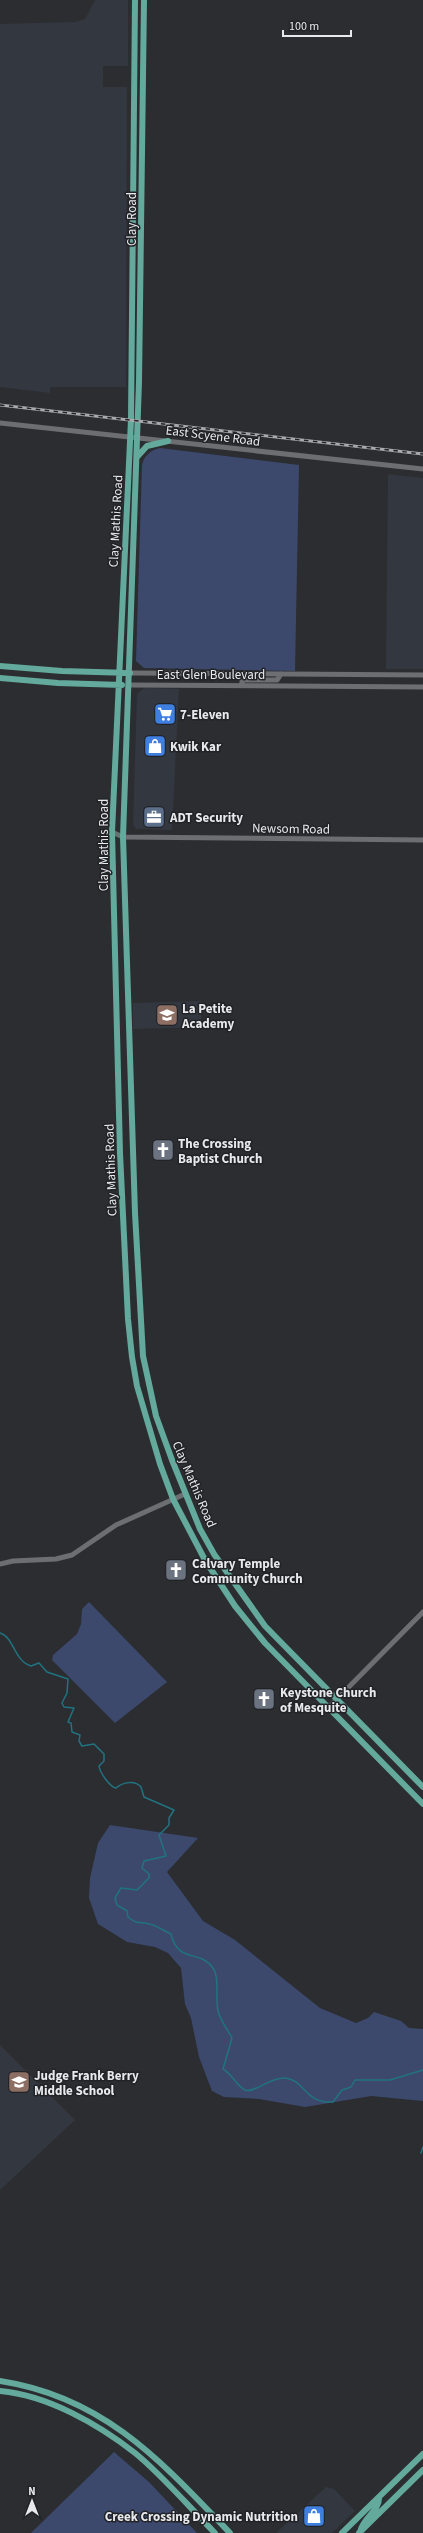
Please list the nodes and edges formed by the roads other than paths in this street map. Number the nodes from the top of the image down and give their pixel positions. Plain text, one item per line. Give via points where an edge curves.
1 (135, 0) edge
2 (144, 0) edge
3 (135, 63) junction
4 (143, 63) junction
5 (135, 84) junction
6 (143, 84) junction
7 (134, 179) junction
8 (142, 179) junction
9 (132, 345) junction
10 (140, 345) junction
11 (0, 423) edge
12 (131, 437) junction
13 (138, 437) junction
14 (168, 441) junction
15 (137, 459) junction
16 (423, 470) edge
17 (0, 666) edge
18 (120, 673) junction
19 (130, 673) junction
20 (281, 674) junction
21 (423, 675) edge
22 (0, 678) edge
23 (119, 684) junction
24 (129, 685) junction
25 (242, 686) junction
26 (423, 687) edge
27 (112, 832) junction
28 (124, 837) junction
29 (423, 840) edge
30 (117, 1024) junction
31 (130, 1024) junction
32 (185, 1494) junction
33 (173, 1499) junction
34 (0, 1564) edge
35 (423, 1612) edge
36 (336, 1699) junction
37 (328, 1708) junction
38 (423, 1787) edge
39 (423, 1804) edge
40 (0, 2381) edge
41 (0, 2391) edge
42 (423, 2454) edge
43 (423, 2470) edge
44 (379, 2497) junction
45 (359, 2532) edge
46 (214, 2533) edge
47 (230, 2533) edge
48 (342, 2533) edge

1 - 3 main road, Clay Road
2 - 4 main road, Clay Road
3 - 4 main road
3 - 5 main road, Clay Road
4 - 6 main road, Clay Road
5 - 6 main road
5 - 7 main road, Clay Road
6 - 8 main road, Clay Road
7 - 8 main road
7 - 9 main road, Clay Road
8 - 10 main road, Clay Road
9 - 10 main road
9 - 12 main road, Clay Road
10 - 13 main road, Clay Road
11 - 12 street, East Scyene Road
12 - 13 street, East Scyene Road
12 - 18 main road, Clay Mathis Road
13 - 14 street, East Scyene Road
13 - 15 main road, Clay Mathis Road
14 - 15 main road via 143,448
14 - 16 street, East Scyene Road
15 - 19 main road, Clay Mathis Road
17 - 18 main road, East Glen Boulevard
18 - 19 main road, East Glen Boulevard
18 - 23 main road, Clay Mathis Road
19 - 20 street, East Glen Boulevard
19 - 24 main road, Clay Mathis Road
20 - 21 street, East Glen Boulevard
20 - 25 street via 277,680 242,680
22 - 23 main road, East Glen Boulevard via 58,683
23 - 24 main road, East Glen Boulevard
23 - 27 main road, Clay Mathis Road
24 - 25 street, East Glen Boulevard
24 - 28 main road, Clay Mathis Road
25 - 26 street, East Glen Boulevard
27 - 28 street, Newsom Road
27 - 30 main road, Clay Mathis Road
28 - 29 street, Newsom Road
28 - 31 main road, Clay Mathis Road
30 - 31 main road
30 - 33 main road, Clay Mathis Road via 130,1343 145,1418
31 - 32 main road, Clay Mathis Road via 137,1283 143,1356 156,1416
32 - 33 street
32 - 36 main road, Clay Mathis Road via 214,1554 265,1626
33 - 34 street via 116,1525 72,1555 56,1559 12,1560
33 - 37 main road, Clay Mathis Road via 205,1560 235,1606 265,1643
35 - 36 street
36 - 37 street
36 - 38 main road, Clay Mathis Road
37 - 39 main road, Clay Mathis Road
40 - 47 main road via 64,2398 113,2423 143,2446
41 - 46 main road via 38,2400 100,2429 135,2454
42 - 44 main road
43 - 45 main road
44 - 45 main road via 378,2506 362,2523
44 - 48 main road

